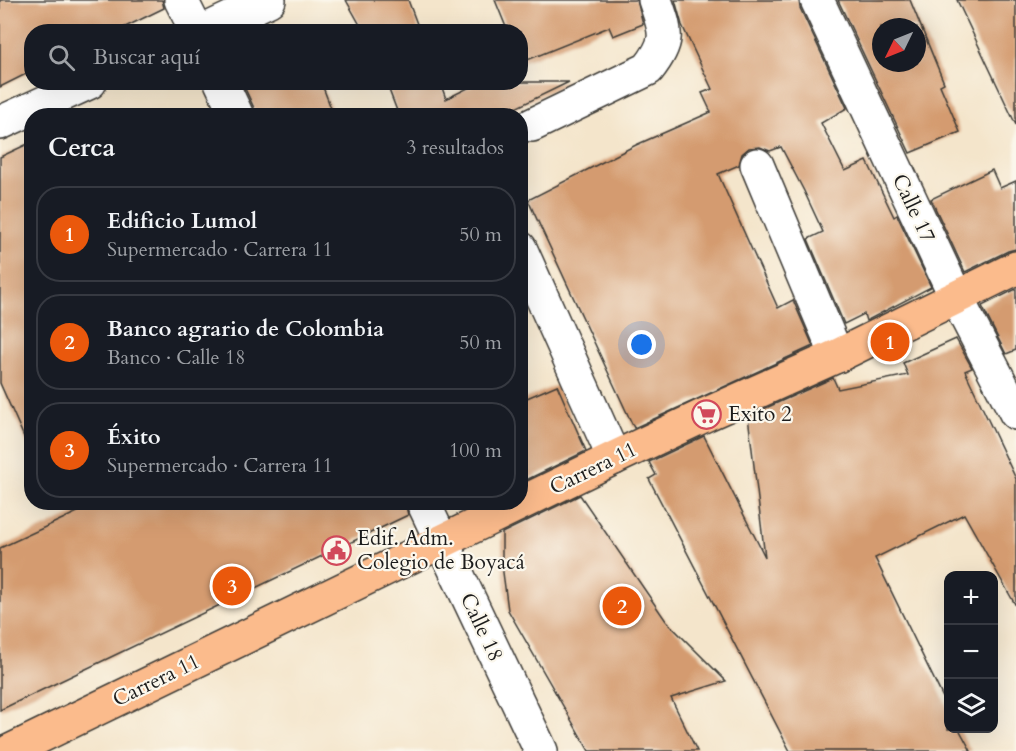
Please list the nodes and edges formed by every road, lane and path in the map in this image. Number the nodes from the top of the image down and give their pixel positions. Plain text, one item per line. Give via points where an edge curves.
1 (181, 0) edge
2 (269, 0) edge
3 (655, 0) edge
4 (817, 0) edge
5 (193, 24) edge
6 (219, 24) edge
7 (72, 90) edge
8 (225, 90) edge
9 (33, 108) edge
10 (233, 108) edge
11 (24, 112) edge
12 (0, 123) edge
13 (532, 125) dead end
14 (757, 165) dead end
15 (528, 266) edge
16 (1016, 268) edge
17 (956, 297) junction
18 (837, 356) junction
19 (1016, 413) edge
20 (614, 458) junction
21 (528, 500) edge
22 (427, 510) edge
23 (506, 510) edge
24 (442, 541) junction
25 (10, 751) edge
26 (541, 751) edge

1 - 5 street
2 - 6 street
3 - 13 street via 666,30 661,52 648,69
4 - 17 street, Calle 17
7 - 9 street
8 - 10 street
11 - 12 street
14 - 18 street
15 - 20 street
16 - 17 main road, Carrera 11
17 - 18 main road, Carrera 11
17 - 19 street, Calle 17
18 - 20 main road, Carrera 11
20 - 21 main road, Carrera 11
22 - 24 street, Calle 18
23 - 24 main road, Carrera 11
24 - 25 main road, Carrera 11
24 - 26 street, Calle 18

